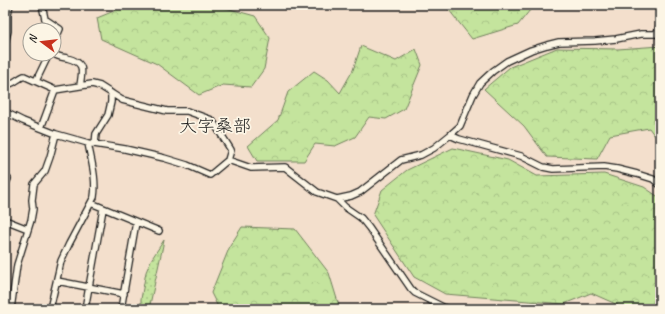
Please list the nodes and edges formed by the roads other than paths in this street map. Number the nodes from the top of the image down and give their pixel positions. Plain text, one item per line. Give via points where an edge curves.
1 (10, 5) edge
2 (42, 5) edge
3 (50, 22) edge
4 (660, 25) edge
5 (658, 34) edge
6 (5, 43) edge
7 (62, 57) edge
8 (45, 62) edge
9 (5, 81) edge
10 (36, 81) junction
11 (80, 86) junction
12 (54, 90) junction
13 (111, 93) junction
14 (5, 112) edge
15 (41, 128) junction
16 (56, 134) junction
17 (450, 135) junction
18 (88, 143) junction
19 (95, 144) junction
20 (228, 160) junction
21 (5, 178) edge
22 (5, 185) edge
23 (660, 185) edge
24 (338, 199) junction
25 (91, 203) junction
26 (103, 209) junction
27 (5, 220) edge
28 (136, 222) junction
29 (28, 229) junction
30 (159, 231) dead end
31 (57, 281) junction
32 (89, 288) junction
33 (124, 294) junction
34 (11, 309) edge
35 (50, 309) edge
36 (85, 309) edge
37 (121, 309) edge
38 (446, 309) edge

1 - 6 street
2 - 3 street via 45,19
4 - 5 street
5 - 17 street via 560,42 531,50 507,61 480,83 460,126
7 - 11 street via 80,64
8 - 10 street
9 - 10 street via 15,83 24,76
10 - 12 street
11 - 12 street
11 - 13 street via 92,84
12 - 15 street
13 - 19 street via 108,115 96,134
13 - 20 street via 122,100 167,111 187,111 212,120 231,150
14 - 15 street
15 - 16 street
16 - 18 street
16 - 29 street via 45,171 34,184 33,209
17 - 23 street via 521,156 543,167 617,169 653,179
17 - 24 street via 421,155 400,160 360,192
18 - 19 street
18 - 25 street via 95,179
19 - 20 street via 159,156 210,175
20 - 24 street via 251,168 285,167 317,192
21 - 22 street via 8,179
24 - 38 street via 361,218 411,289
25 - 26 street
25 - 31 street via 61,261
26 - 28 street
26 - 32 street
27 - 29 street
28 - 30 street
28 - 33 street
29 - 34 street via 17,266
31 - 32 street
31 - 35 street
32 - 33 street
32 - 36 street
33 - 37 street

